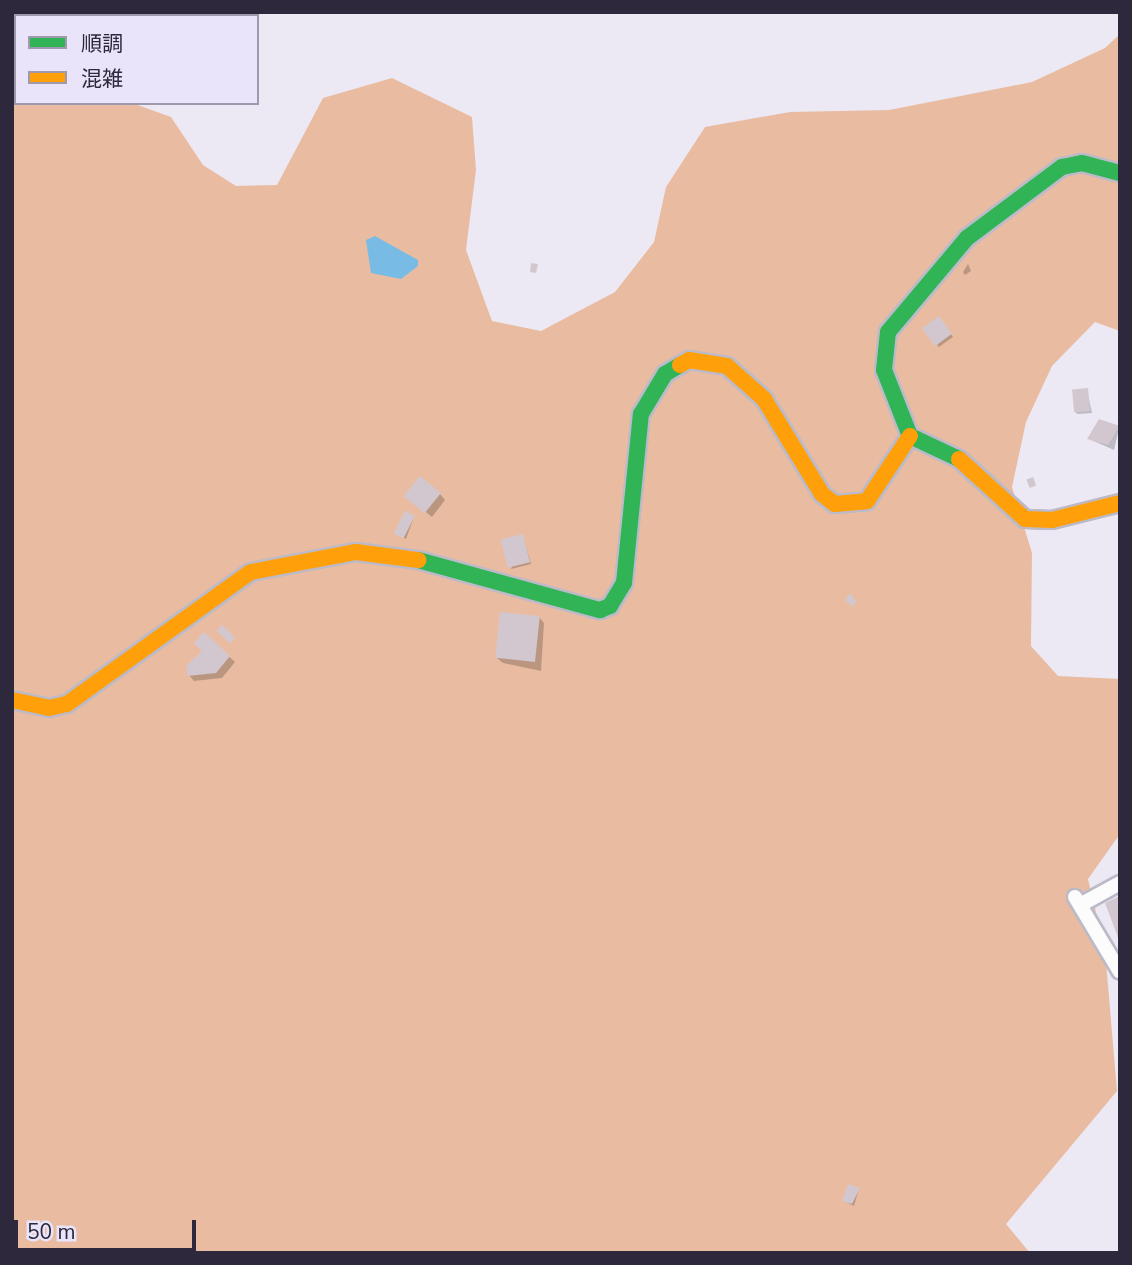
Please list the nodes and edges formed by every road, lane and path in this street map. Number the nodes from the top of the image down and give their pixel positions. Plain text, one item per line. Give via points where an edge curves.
1 (1120, 173) edge
2 (910, 436) junction
3 (1120, 503) edge
4 (12, 700) edge
5 (1120, 883) edge
6 (1120, 972) edge

1 - 2 street via 1082,163 1040,178 967,238 919,291 888,332 884,351 889,389
2 - 3 street via 953,453 1025,519 1052,520
2 - 4 street via 874,495 853,505 835,504 822,494 780,420 750,385 727,366 689,360 665,373 641,414 624,583 610,606 600,610 567,602 450,564 356,552 240,577 67,704 49,708
5 - 6 lane via 1077,901

